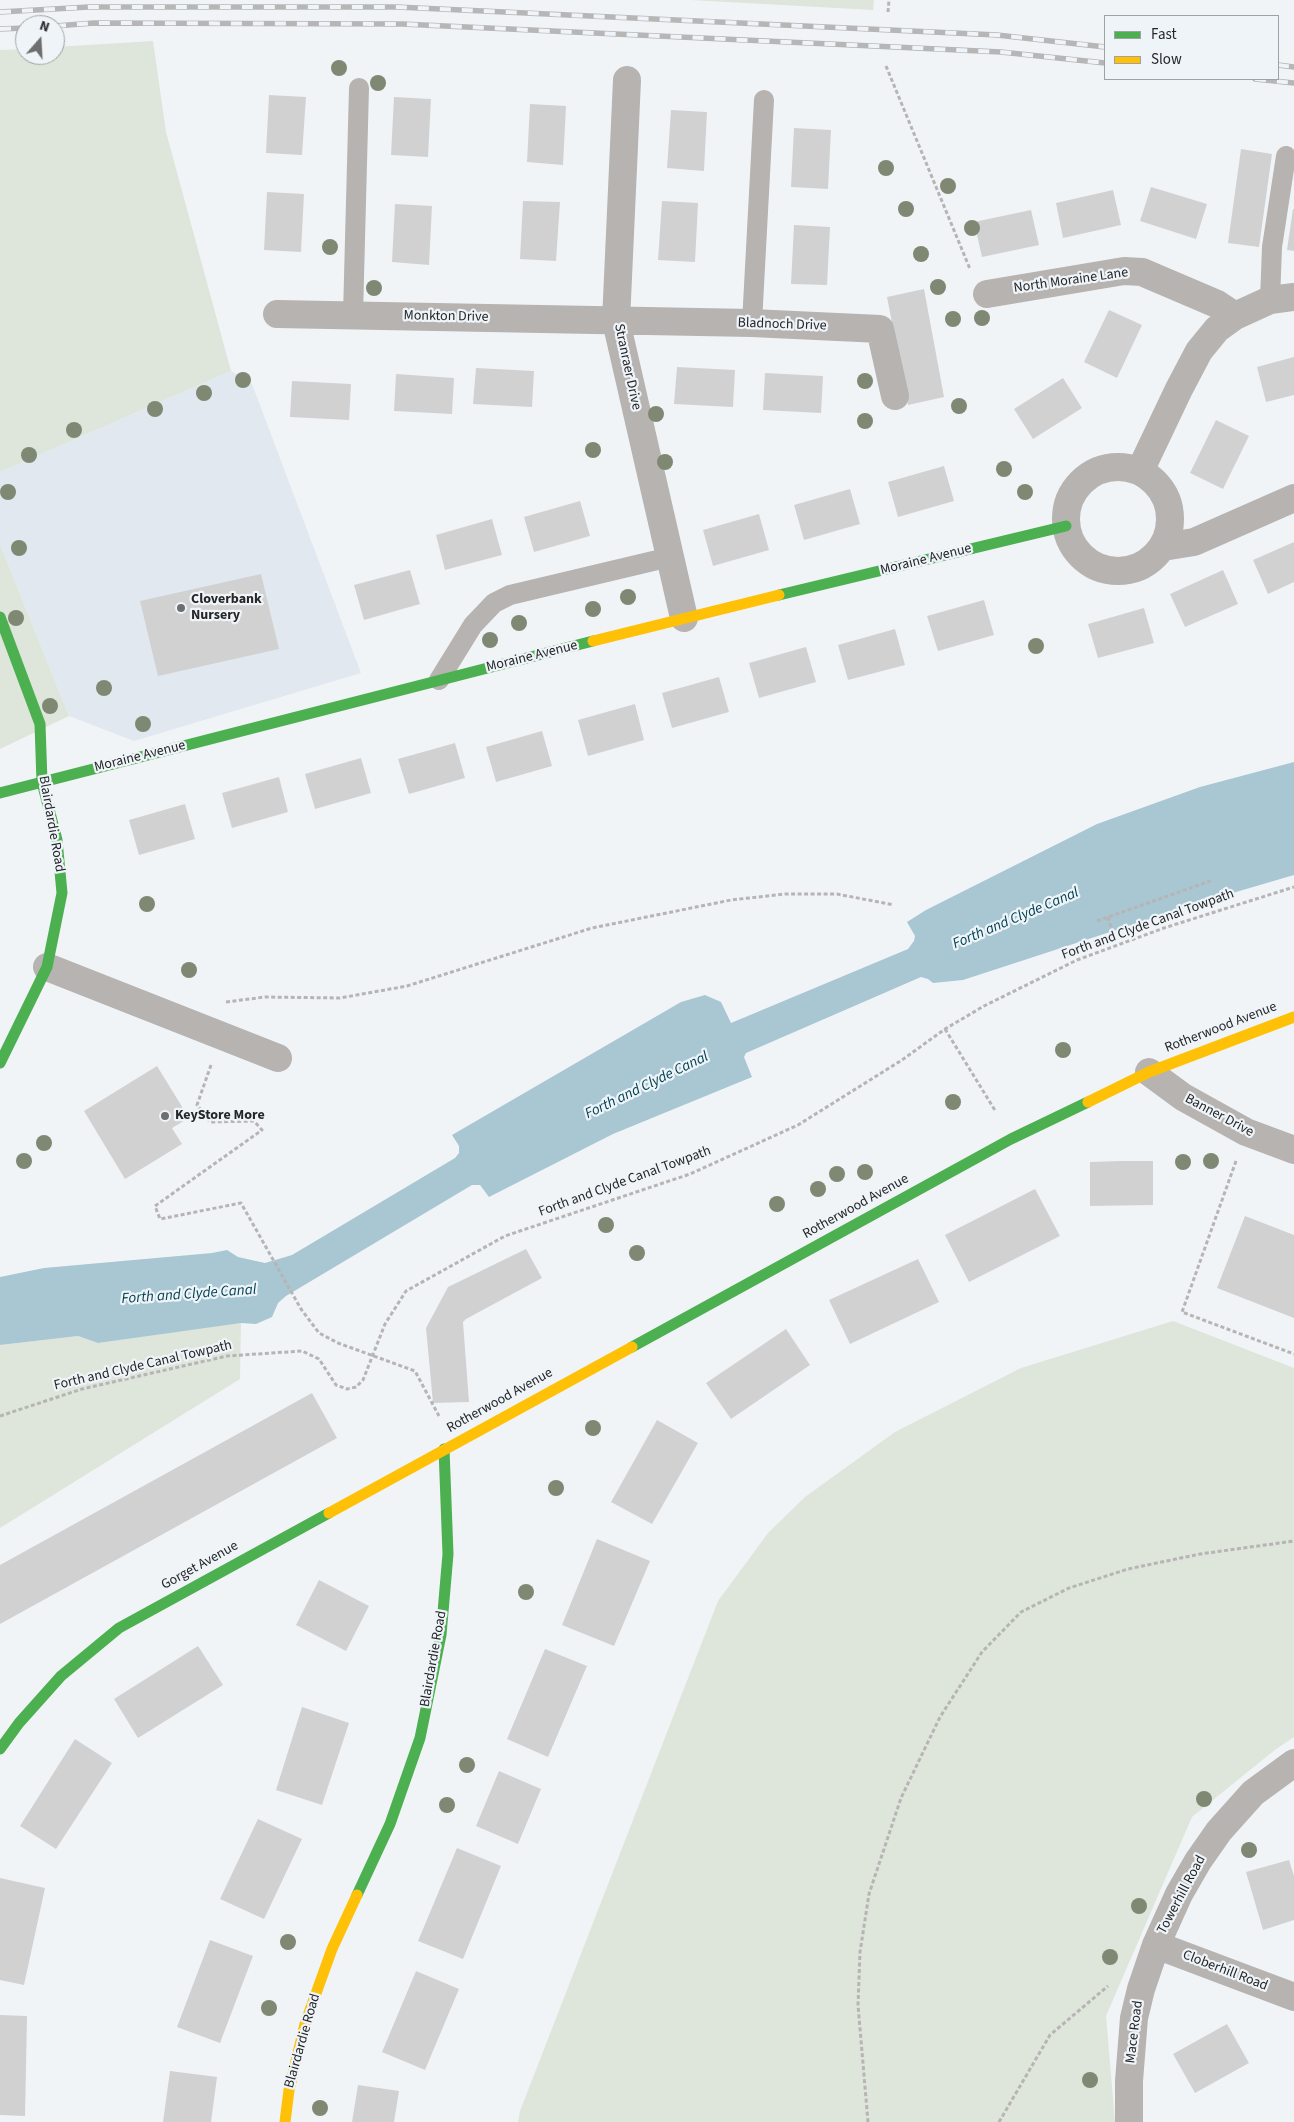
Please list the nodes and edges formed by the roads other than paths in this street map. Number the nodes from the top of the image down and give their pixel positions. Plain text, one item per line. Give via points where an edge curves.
1 (627, 80) dead end
2 (359, 88) dead end
3 (764, 100) dead end
4 (1286, 156) dead end
5 (987, 294) road end
6 (1282, 299) edge
7 (277, 314) dead end
8 (353, 315) junction
9 (1235, 316) junction
10 (616, 321) junction
11 (752, 323) junction
12 (895, 396) dead end
13 (1140, 471) junction
14 (1294, 498) edge
15 (1066, 526) junction
16 (1163, 547) junction
17 (670, 557) junction
18 (0, 617) edge
19 (684, 618) junction
20 (439, 680) junction
21 (42, 782) junction
22 (0, 793) edge
23 (47, 967) junction
24 (1294, 1017) edge
25 (278, 1058) dead end
26 (0, 1062) edge
27 (1149, 1072) junction
28 (1294, 1150) edge
29 (444, 1449) junction
30 (0, 1749) edge
31 (1294, 1763) edge
32 (1156, 1945) junction
33 (1294, 1997) edge
34 (285, 2122) edge
35 (1129, 2122) edge

1 - 10 street, Stranraer Drive
2 - 8 lane
3 - 11 lane
4 - 6 lane via 1272,247
5 - 9 street, North Moraine Lane via 1124,271 1142,272 1217,304
6 - 9 street
7 - 8 street, Monkton Drive
8 - 10 street, Monkton Drive
9 - 13 street via 1217,329 1200,351
10 - 11 street, Bladnoch Drive
10 - 17 street, Stranraer Drive
11 - 12 street, Bladnoch Drive via 880,329
13 - 15 street via 1122,466 1104,468 1087,477 1074,490 1067,507
13 - 16 street via 1155,481 1165,495 1170,513
14 - 16 street via 1194,542
15 - 16 street via 1072,544 1083,558 1099,567 1117,571 1135,569 1151,560
15 - 19 street, Moraine Avenue
17 - 19 street, Stranraer Drive
17 - 20 lane via 510,595 494,603 473,625
18 - 21 street, Blairdardie Road via 40,724
19 - 20 street, Moraine Avenue
20 - 21 street, Moraine Avenue
21 - 22 street, Moraine Avenue
21 - 23 street, Blairdardie Road via 57,840 62,893
23 - 25 street
23 - 26 street, Blairdardie Road
24 - 27 street, Rotherwood Avenue
27 - 28 street, Banner Drive via 1183,1097 1246,1132
27 - 29 street, Rotherwood Avenue via 1011,1139
29 - 30 street, Gorget Avenue via 120,1628 61,1676
29 - 34 street, Blairdardie Road via 448,1554 441,1635 420,1738 390,1824 332,1949 305,2024
31 - 32 street, Towerhill Road via 1253,1793 1219,1831 1198,1861
32 - 33 street, Cloberhill Road
32 - 35 street, Mace Road via 1134,2018

